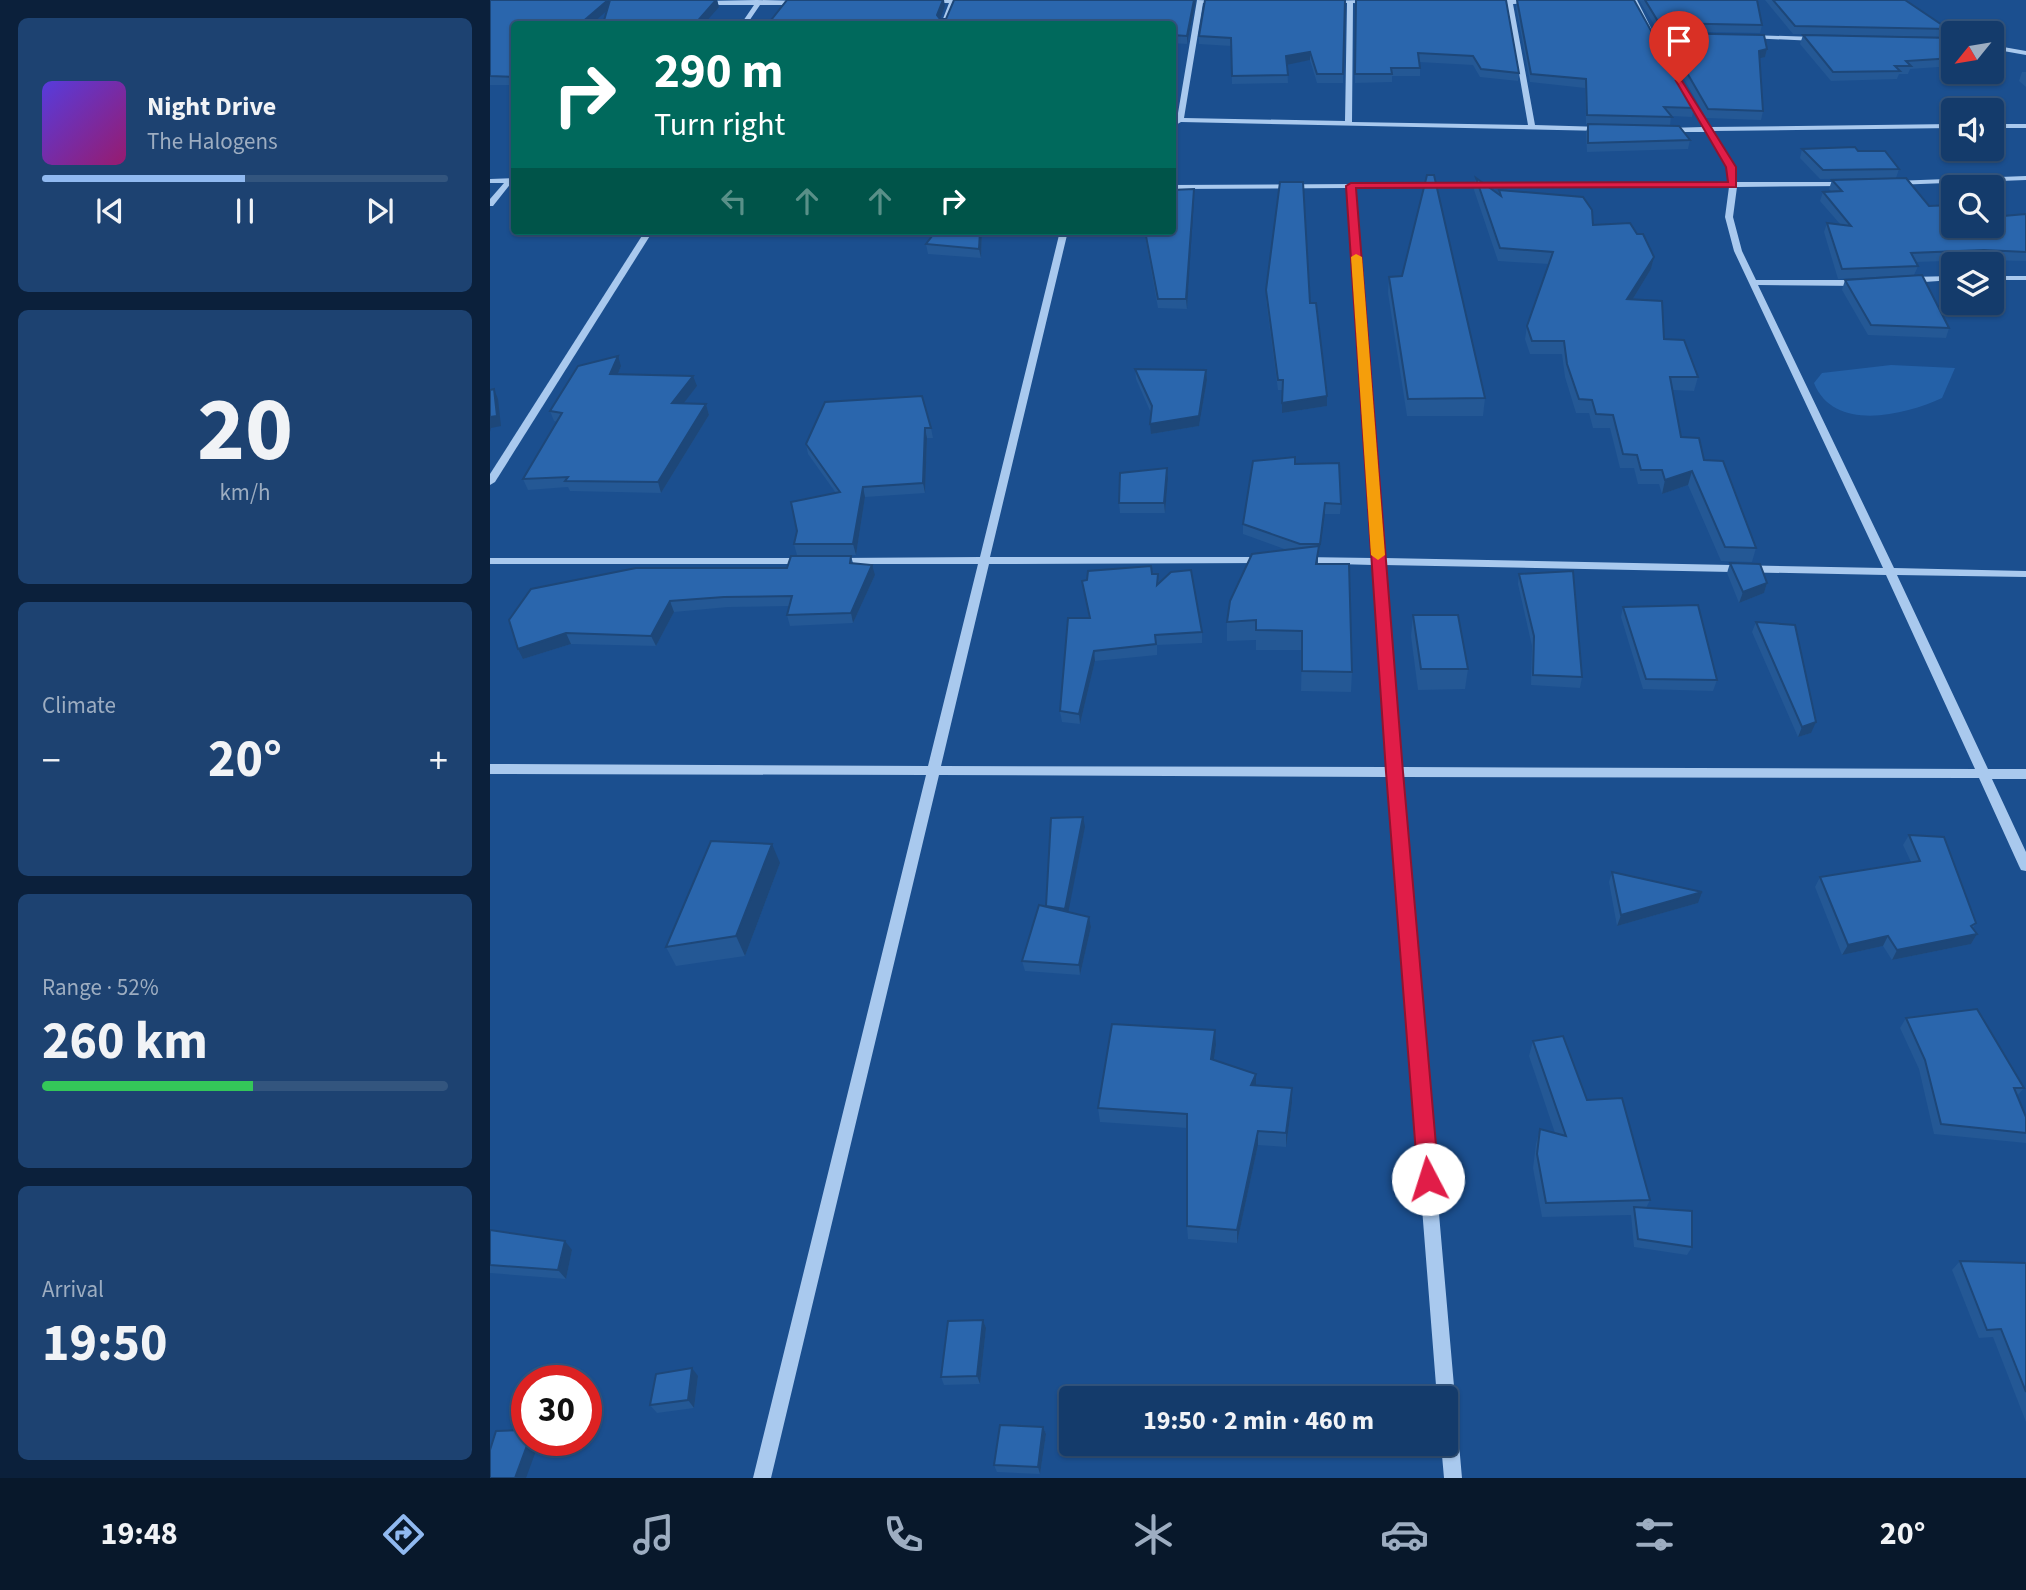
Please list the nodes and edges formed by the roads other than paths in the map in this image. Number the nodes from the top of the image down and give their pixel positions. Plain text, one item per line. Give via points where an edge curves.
1 (952, 0) edge
2 (1200, 0) edge
3 (759, 1) edge
4 (1227, 1) edge
5 (1324, 1) edge
6 (1351, 1) edge
7 (1510, 1) edge
8 (1634, 1) edge
9 (925, 2) edge
10 (1377, 2) edge
11 (1483, 2) edge
12 (1538, 2) edge
13 (1621, 2) edge
14 (690, 3) edge
15 (812, 3) edge
16 (746, 21) edge
17 (945, 21) edge
18 (1653, 36) junction
19 (1665, 36) edge
20 (1740, 37) edge
21 (1821, 39) edge
22 (1659, 47) edge
23 (2004, 49) edge
24 (2026, 53) edge
25 (1679, 83) edge
26 (1180, 120) junction
27 (1176, 122) edge
28 (1348, 125) junction
29 (2004, 126) edge
30 (2026, 126) edge
31 (1941, 127) edge
32 (1532, 128) junction
33 (1613, 129) edge
34 (1653, 130) edge
35 (1707, 131) junction
36 (2026, 178) edge
37 (511, 180) edge
38 (490, 181) edge
39 (511, 181) edge
40 (1883, 183) edge
41 (1850, 184) edge
42 (1733, 185) junction
43 (1351, 186) junction
44 (1176, 187) edge
45 (490, 204) edge
46 (646, 235) edge
47 (1063, 235) edge
48 (2004, 278) edge
49 (2026, 278) edge
50 (1941, 279) edge
51 (1894, 281) edge
52 (1753, 282) junction
53 (1871, 283) edge
54 (490, 482) edge
55 (1378, 560) junction
56 (490, 561) edge
57 (985, 561) junction
58 (1890, 571) junction
59 (2026, 573) edge
60 (490, 769) edge
61 (931, 770) junction
62 (1394, 772) junction
63 (1984, 774) junction
64 (2026, 774) edge
65 (2026, 866) edge
66 (762, 1478) edge
67 (1453, 1478) edge

1 - 9 street
1 - 17 street
2 - 4 street
2 - 26 street
3 - 14 street
3 - 15 street
3 - 16 street
5 - 6 street
6 - 10 street
6 - 28 street
7 - 11 street
7 - 12 street
7 - 32 street
8 - 13 street
8 - 18 street
18 - 19 street
18 - 22 street
20 - 21 street
23 - 24 street
25 - 35 street
26 - 27 street
26 - 28 street
28 - 32 street
29 - 30 street
31 - 35 street
32 - 33 street
34 - 35 street
35 - 42 street via 1731,167
36 - 40 street
37 - 38 street
39 - 45 street
41 - 42 street
42 - 43 street
42 - 52 street via 1729,217 1733,237
43 - 44 street
43 - 55 street
46 - 54 street
47 - 57 street
48 - 49 street
50 - 51 street
52 - 53 street
52 - 58 street
55 - 57 street
55 - 58 street
55 - 62 street
56 - 57 street
57 - 61 street
58 - 59 street
58 - 63 street
60 - 61 street
61 - 62 street
61 - 66 street
62 - 63 street
62 - 67 street
63 - 64 street
63 - 65 street

